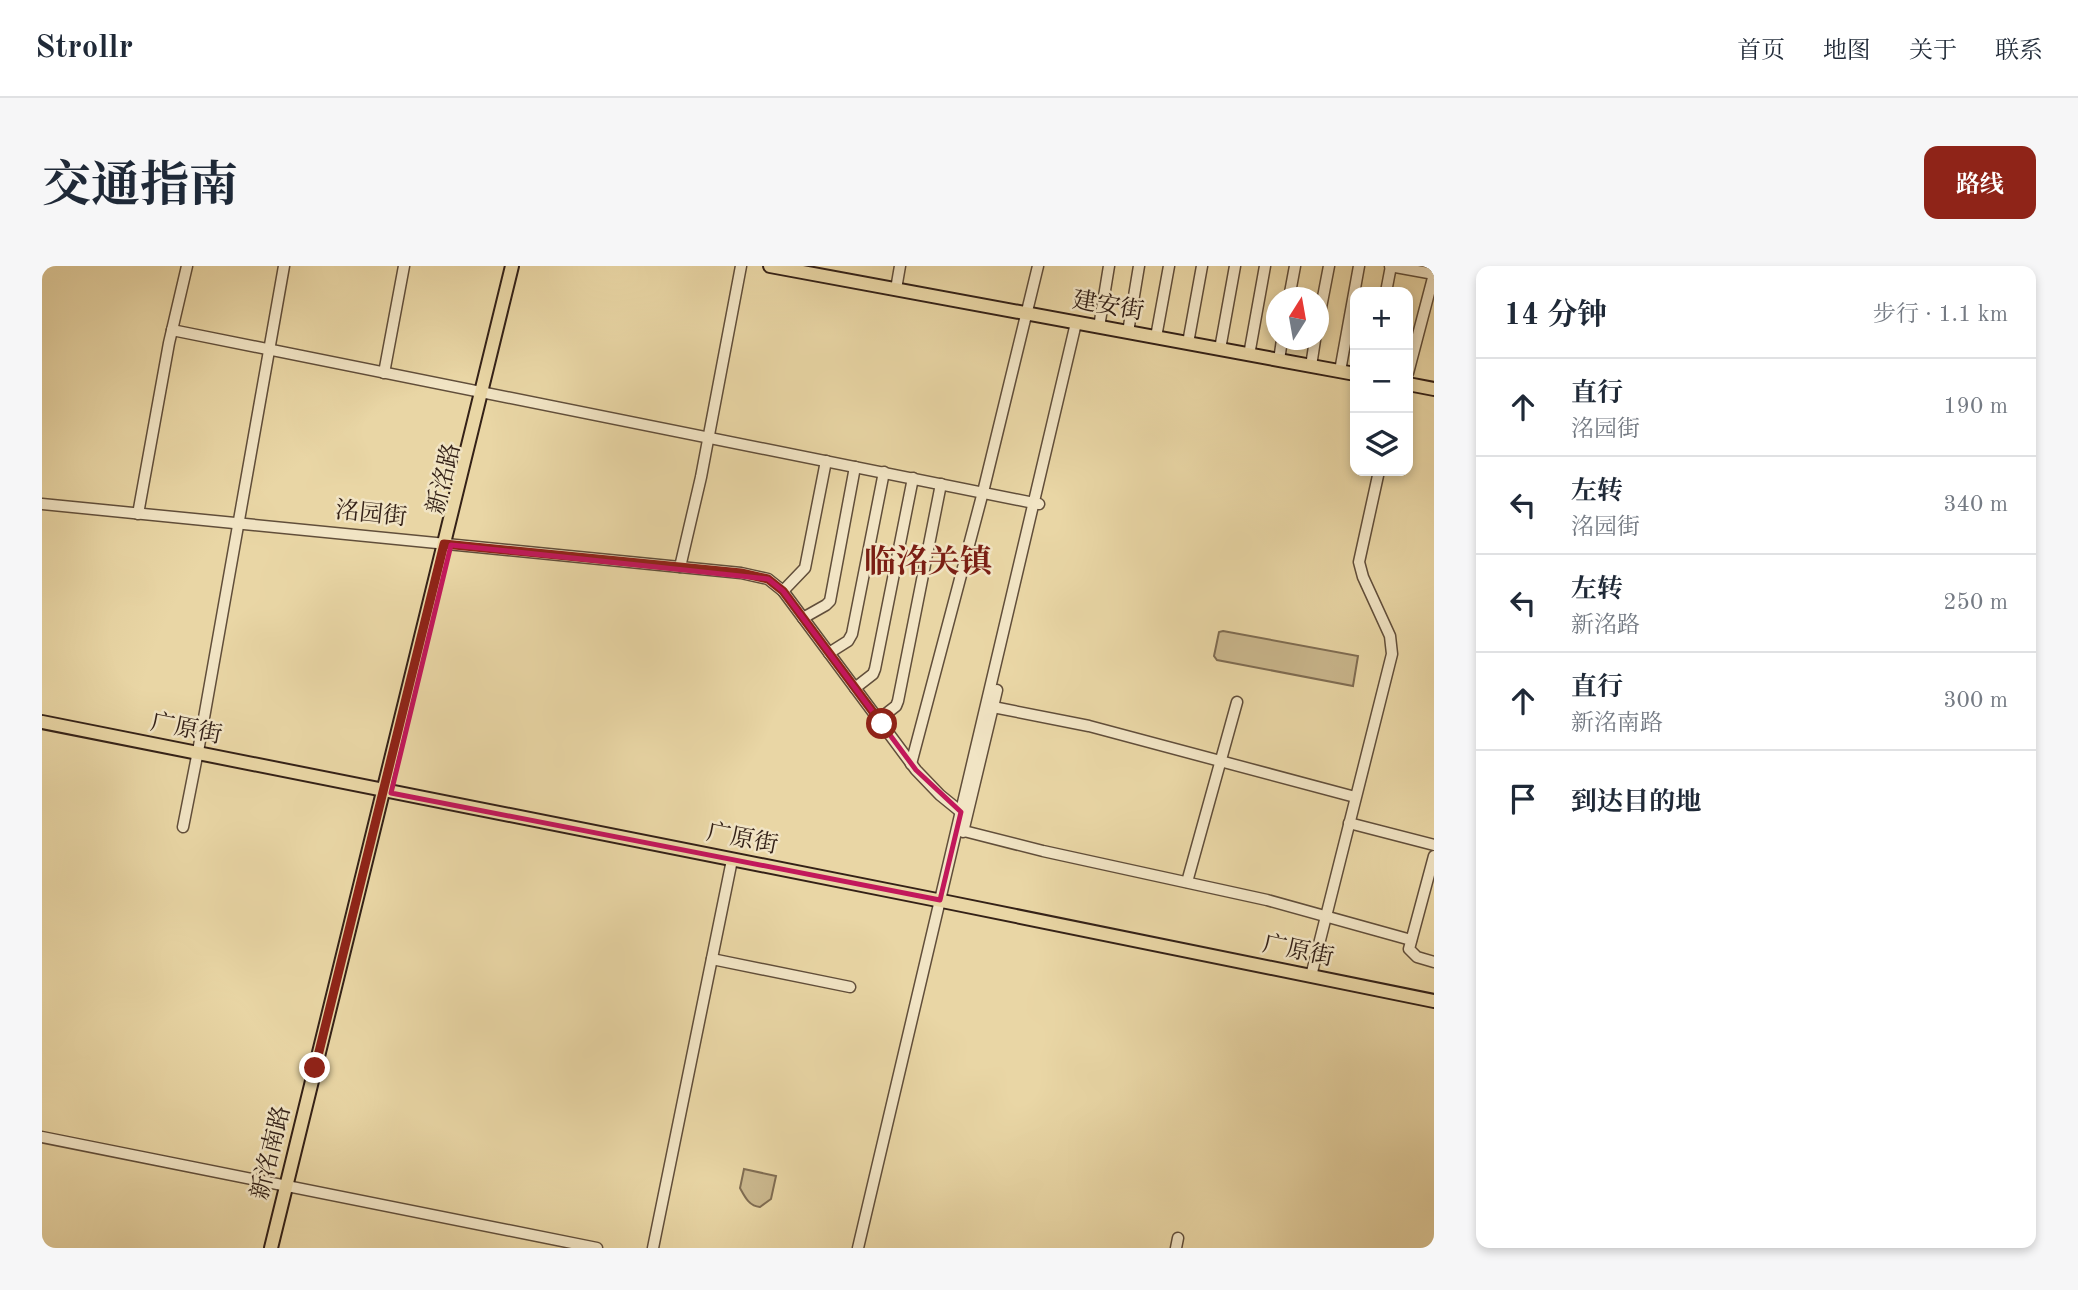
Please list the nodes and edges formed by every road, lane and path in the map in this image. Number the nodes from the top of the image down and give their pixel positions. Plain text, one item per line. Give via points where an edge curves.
1 (187, 266) edge
2 (284, 266) edge
3 (404, 266) edge
4 (512, 266) edge
5 (520, 266) edge
6 (741, 266) edge
7 (770, 266) edge
8 (900, 266) edge
9 (1038, 266) edge
10 (1110, 266) edge
11 (1139, 266) edge
12 (1169, 266) edge
13 (1202, 266) edge
14 (1234, 266) edge
15 (1265, 266) edge
16 (1295, 266) edge
17 (1329, 266) edge
18 (1359, 266) edge
19 (1390, 266) edge
20 (1434, 274) edge
21 (1291, 287) edge
22 (1325, 287) edge
23 (1387, 287) edge
24 (896, 289) junction
25 (1025, 313) junction
26 (1080, 323) junction
27 (1098, 327) junction
28 (172, 330) junction
29 (1128, 332) junction
30 (1156, 337) junction
31 (1188, 343) junction
32 (1220, 349) junction
33 (269, 350) junction
34 (1280, 350) edge
35 (1313, 350) edge
36 (1413, 354) edge
37 (1250, 355) junction
38 (1279, 360) junction
39 (1311, 366) junction
40 (1340, 371) junction
41 (384, 373) junction
42 (1350, 373) edge
43 (1413, 385) edge
44 (1434, 389) edge
45 (485, 393) junction
46 (708, 438) junction
47 (826, 461) junction
48 (855, 467) junction
49 (884, 472) junction
50 (1378, 476) edge
51 (913, 478) junction
52 (941, 484) junction
53 (983, 492) junction
54 (1038, 503) junction
55 (42, 504) edge
56 (138, 514) junction
57 (237, 523) junction
58 (447, 544) junction
59 (680, 568) junction
60 (783, 591) junction
61 (803, 618) junction
62 (829, 653) junction
63 (855, 688) junction
64 (1237, 702) dead end
65 (993, 706) junction
66 (42, 715) edge
67 (878, 720) junction
68 (42, 722) edge
69 (198, 750) junction
70 (1220, 762) junction
71 (911, 764) junction
72 (388, 788) junction
73 (1355, 797) junction
74 (961, 812) junction
75 (1349, 823) junction
76 (183, 827) dead end
77 (964, 831) junction
78 (1434, 845) edge
79 (1434, 856) edge
80 (732, 860) junction
81 (1187, 883) junction
82 (944, 898) junction
83 (1325, 915) junction
84 (1411, 940) junction
85 (712, 959) junction
86 (1434, 962) edge
87 (1311, 972) junction
88 (850, 987) dead end
89 (1434, 994) edge
90 (1434, 1001) edge
91 (42, 1137) edge
92 (290, 1187) junction
93 (271, 1248) edge
94 (279, 1248) edge
95 (597, 1248) edge
96 (653, 1248) edge
97 (858, 1248) edge
98 (864, 1248) edge

1 - 28 street
2 - 33 street
3 - 41 street
4 - 45 main road, 新洺路
5 - 45 main road, 新洺路
6 - 46 street
7 - 24 main road, 建安街
8 - 24 street
9 - 25 street
10 - 27 street
11 - 29 street
12 - 30 street
13 - 31 street
14 - 32 street
15 - 37 street
16 - 21 street
17 - 22 street
18 - 40 street
19 - 20 street
19 - 23 street
20 - 36 street
24 - 25 main road, 建安街
25 - 26 main road, 建安街
25 - 53 street
26 - 27 main road, 建安街
26 - 54 street
27 - 29 main road, 建安街
28 - 33 street
28 - 56 street
29 - 30 main road, 建安街
30 - 31 main road, 建安街
31 - 32 main road, 建安街
32 - 37 main road, 建安街
33 - 41 street
33 - 57 street
34 - 38 street
35 - 39 street
37 - 38 main road, 建安街
38 - 39 main road, 建安街
39 - 40 main road, 建安街
40 - 42 main road, 建安街
41 - 45 street
43 - 44 main road
45 - 46 street
45 - 58 main road, 新洺路
46 - 47 street
46 - 59 street
47 - 48 street
47 - 60 street via 805,568
48 - 49 street
48 - 61 street via 830,601
49 - 51 street
49 - 62 street via 852,634
50 - 73 street via 1359,562 1390,636 1392,654
51 - 52 street
51 - 63 street via 874,671
52 - 53 street
52 - 67 street via 898,701
53 - 54 street
53 - 71 street
54 - 65 street
54 - 74 street
55 - 56 street, 洺园街
56 - 57 street, 洺园街
57 - 58 street, 洺园街
57 - 69 street
58 - 59 street, 洺园街
58 - 72 main road, 新洺路
59 - 60 street, 洺园街 via 758,576
60 - 61 street, 洺园街
61 - 62 street, 洺园街
62 - 63 street, 洺园街
63 - 67 street, 洺园街
64 - 70 street
65 - 70 street via 1089,726
65 - 77 street
66 - 69 main road, 广原街
67 - 71 street, 洺园街
68 - 69 main road, 广原街
69 - 72 main road, 广原街
69 - 76 street
70 - 73 street
70 - 81 street
71 - 74 street, 洺园街
72 - 80 main road, 广原街
72 - 82 main road, 广原街
72 - 92 main road, 新洺南路
73 - 75 street
74 - 82 street
75 - 78 street
75 - 83 street
77 - 81 street
77 - 82 street
79 - 84 street
80 - 82 main road, 广原街
80 - 85 street
81 - 83 street
82 - 87 main road, 广原街
82 - 97 street
82 - 98 street
83 - 84 street
83 - 87 street
84 - 86 street via 1413,954
85 - 88 street
85 - 96 street
87 - 89 main road, 广原街
87 - 90 main road, 广原街
91 - 92 street
92 - 93 main road, 新洺南路
92 - 94 main road, 新洺南路
92 - 95 street

